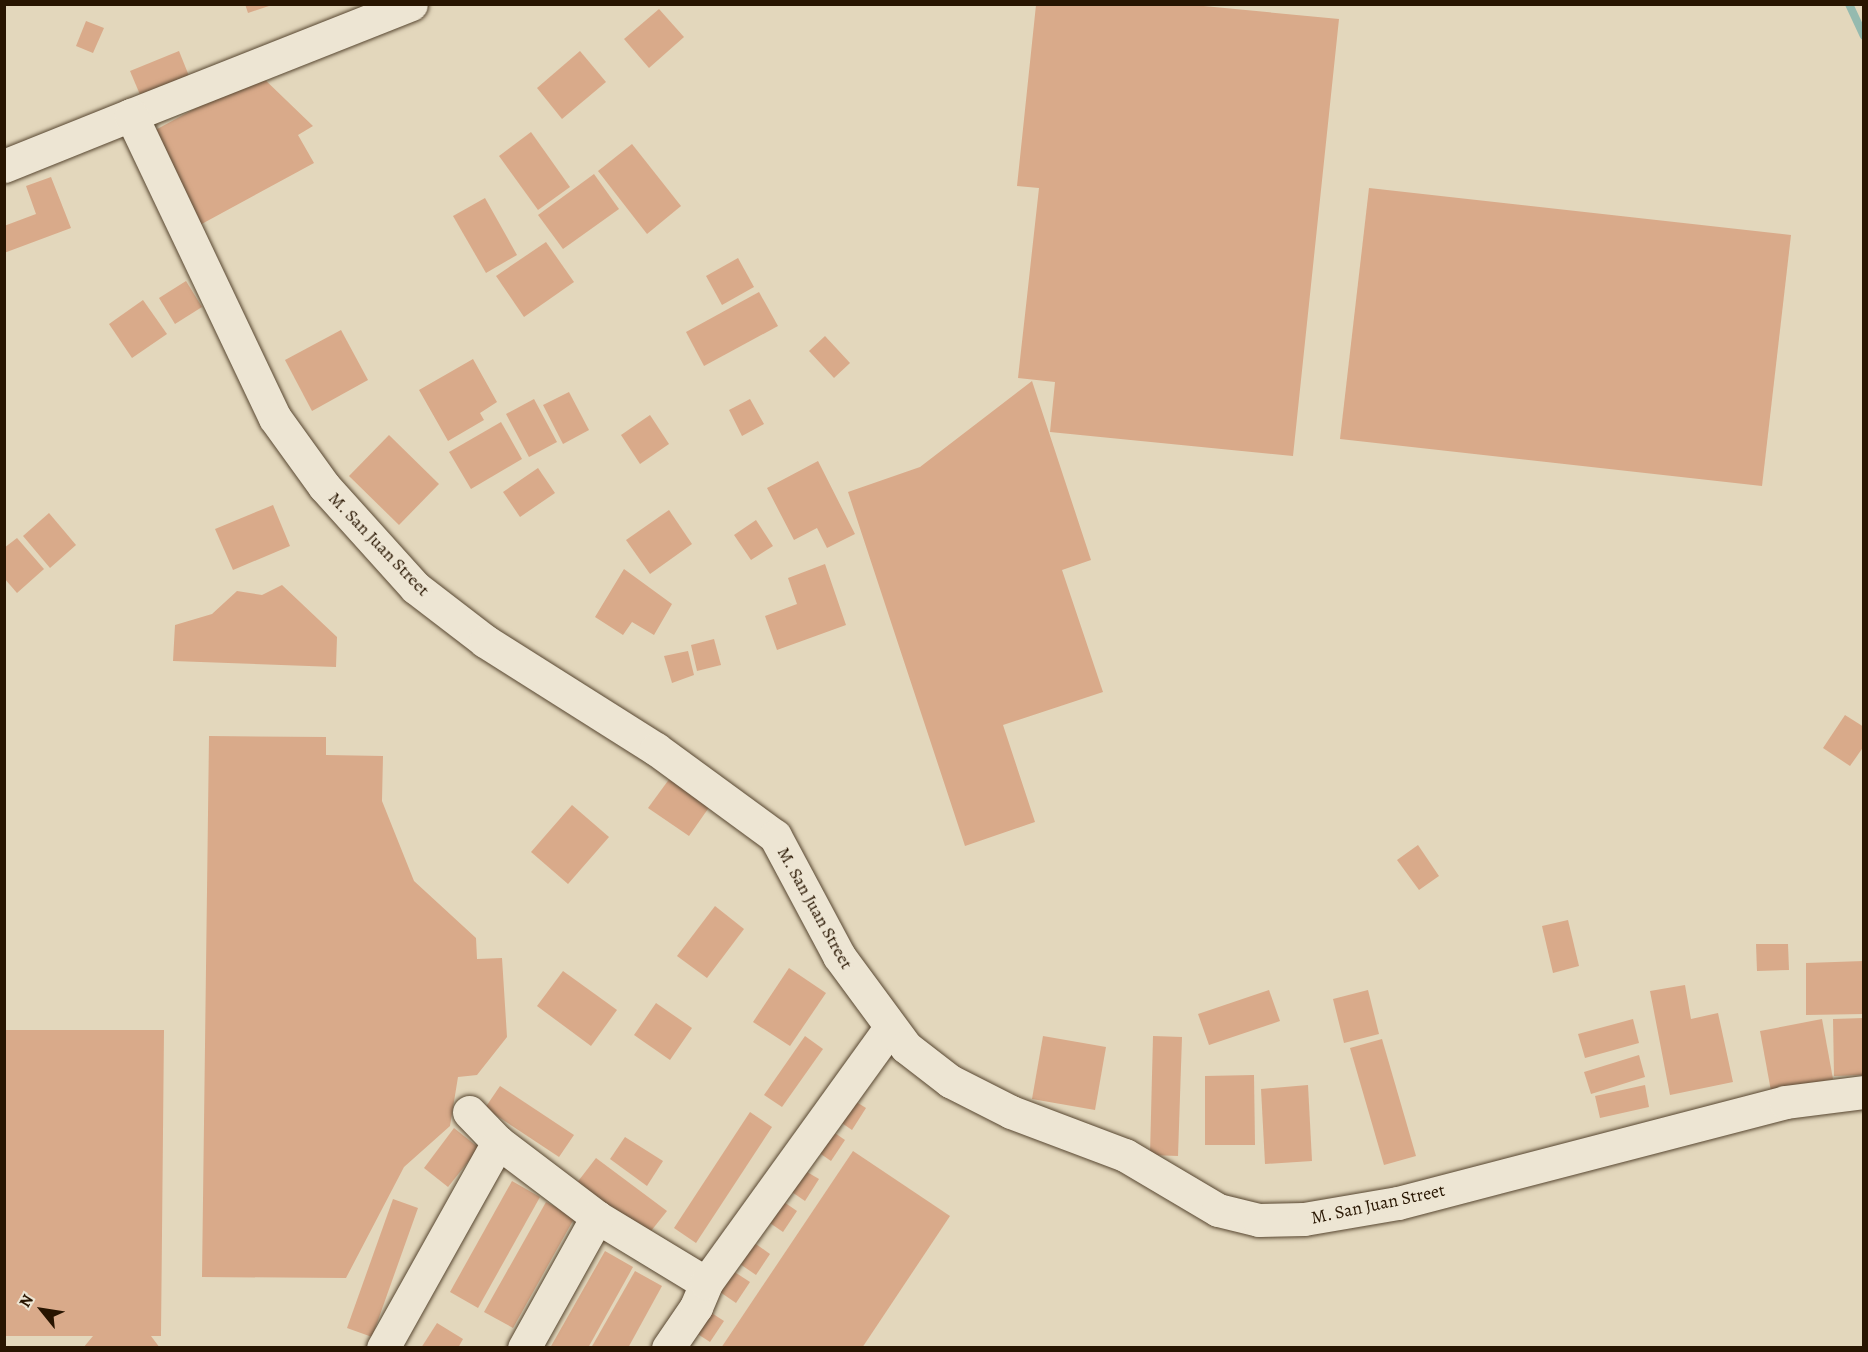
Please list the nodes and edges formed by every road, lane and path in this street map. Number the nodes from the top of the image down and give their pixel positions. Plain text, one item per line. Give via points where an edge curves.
1 (411, 4) edge
2 (131, 116) junction
3 (4, 166) edge
4 (890, 1028) junction
5 (1863, 1092) edge
6 (469, 1112) dead end
7 (498, 1142) junction
8 (597, 1217) junction
9 (706, 1283) junction
10 (383, 1347) edge
11 (524, 1347) edge
12 (668, 1347) edge

1 - 2 street
2 - 3 street
2 - 4 street, M. San Juan Street via 275,418 324,486 416,588 477,635 656,749 775,836 839,956
4 - 5 street, M. San Juan Street via 906,1047 950,1081 1011,1112 1125,1155 1218,1210 1259,1220 1304,1219 1398,1203 1785,1102
4 - 9 street
6 - 7 street
7 - 8 street
7 - 10 street
8 - 9 street
8 - 11 street
9 - 12 street via 696,1307

